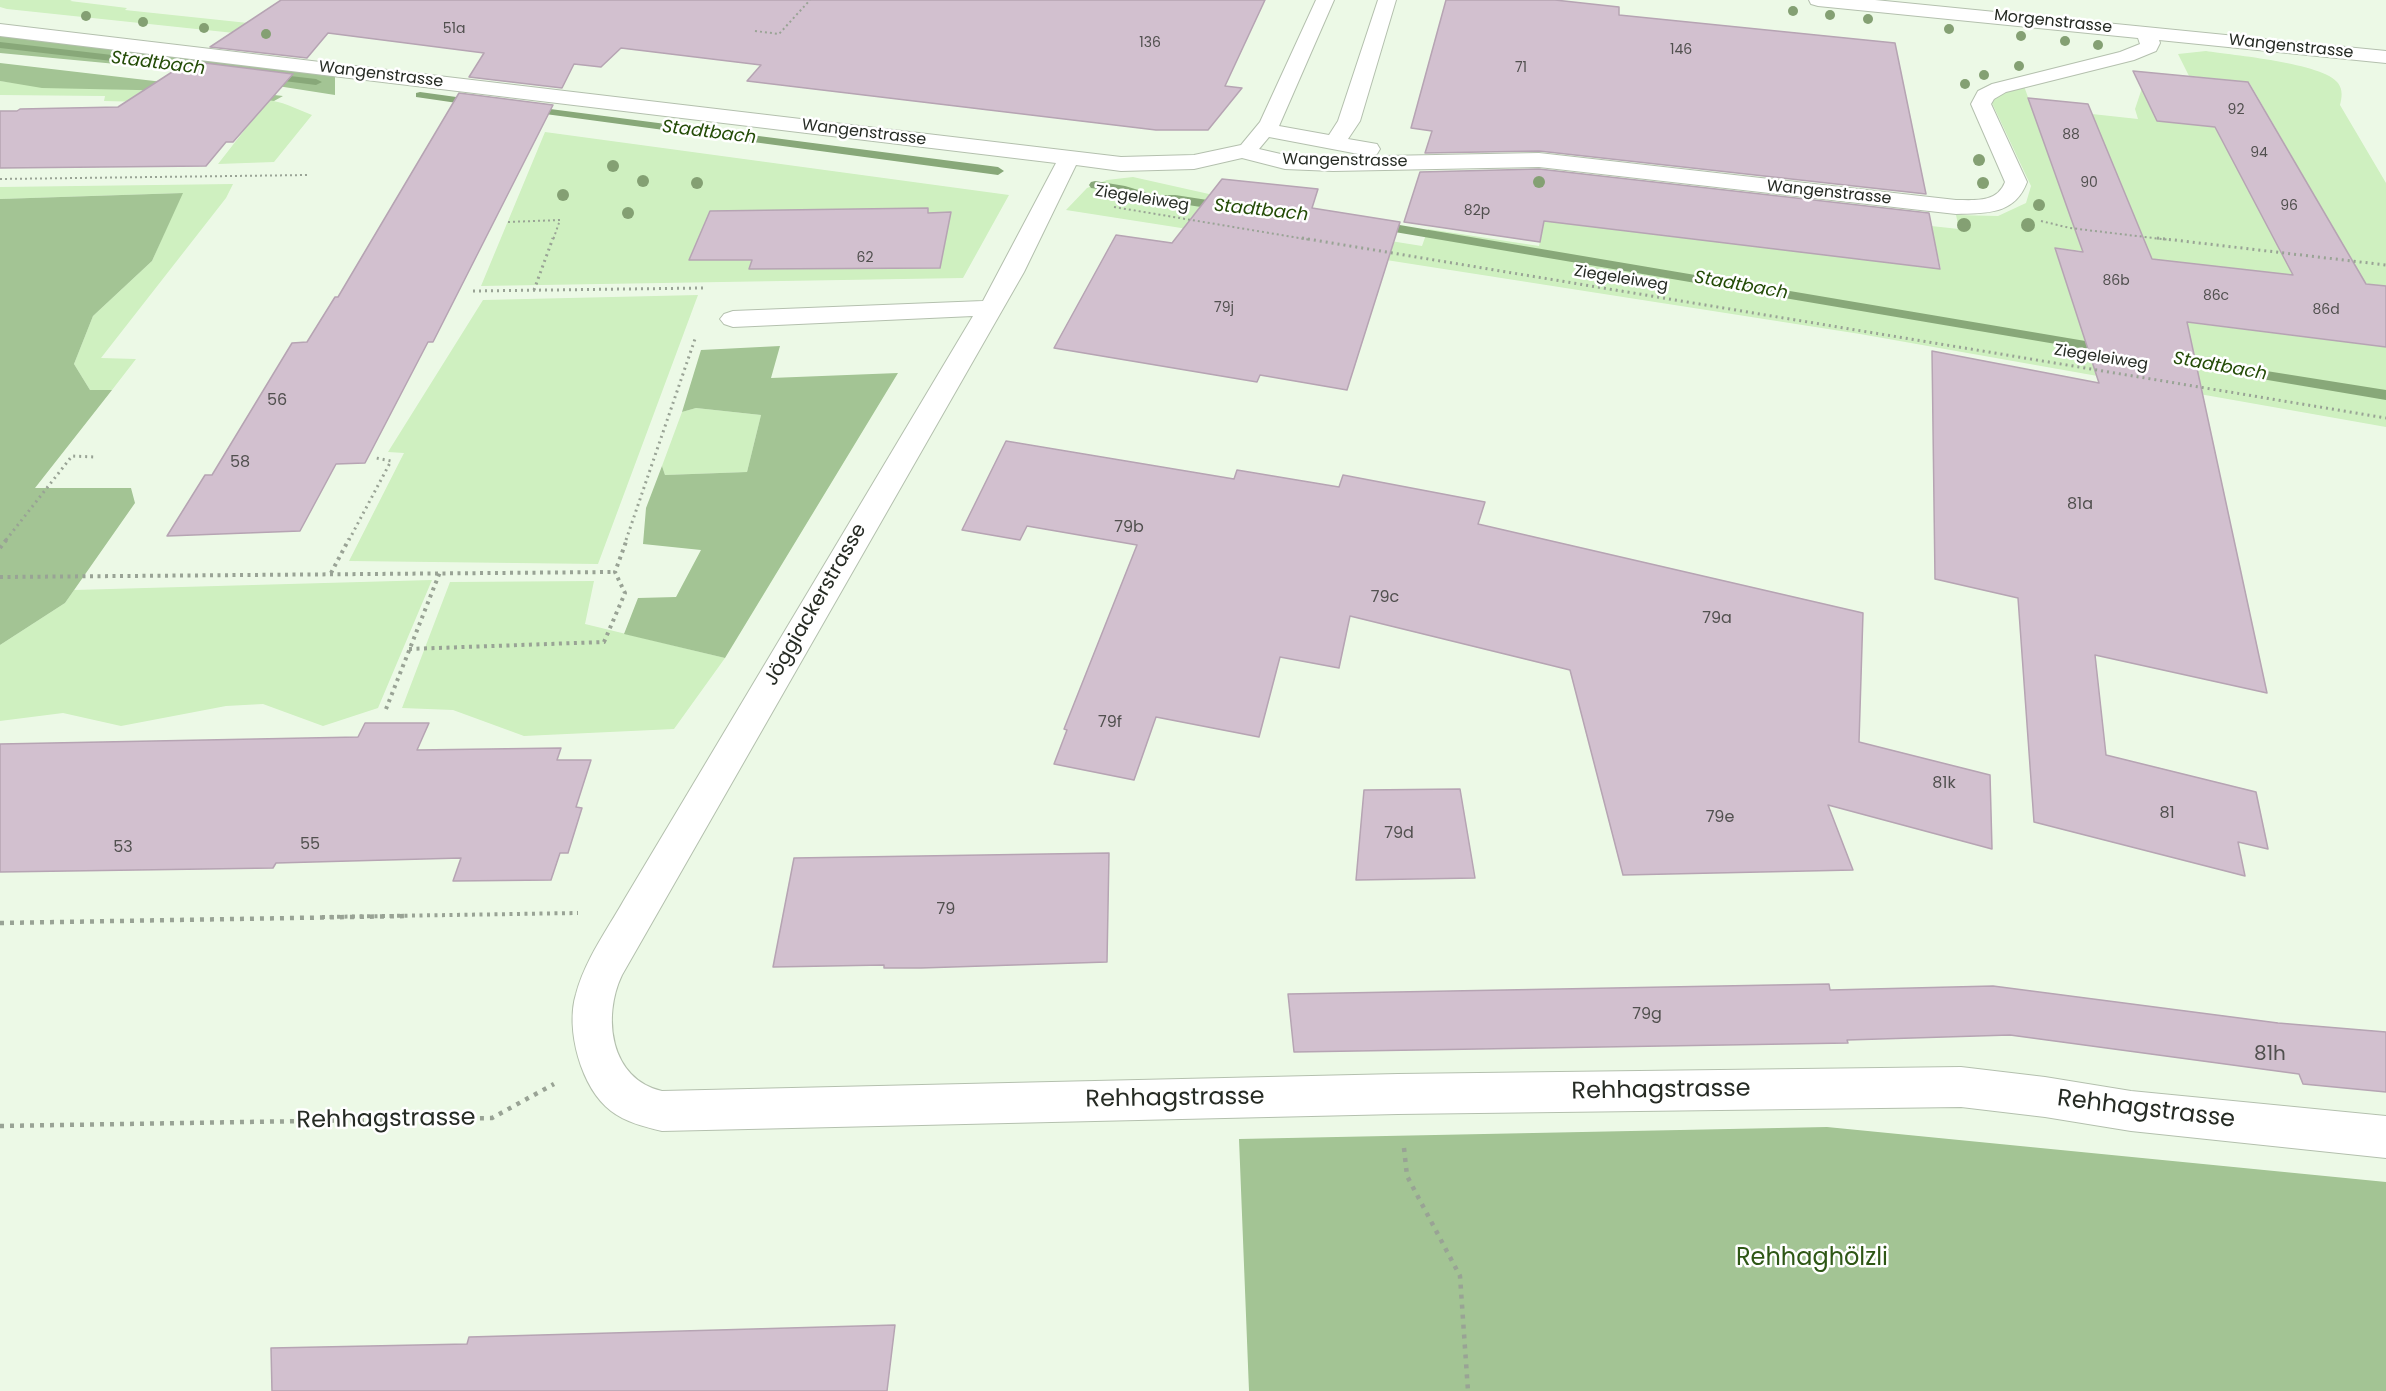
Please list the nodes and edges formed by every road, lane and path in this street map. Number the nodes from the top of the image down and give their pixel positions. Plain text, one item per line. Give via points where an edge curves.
1 (810, 0) edge
2 (1324, 0) edge
3 (1387, 0) edge
4 (1818, 0) edge
5 (0, 30) edge
6 (755, 31) dead end
7 (2145, 32) junction
8 (2386, 57) edge
9 (1265, 130) junction
10 (1334, 142) junction
11 (1518, 148) dead end
12 (1242, 151) junction
13 (1069, 158) junction
14 (309, 175) dead end
15 (0, 179) edge
16 (2003, 203) junction
17 (1113, 206) dead end
18 (508, 222) dead end
19 (2386, 265) edge
20 (534, 290) dead end
21 (990, 308) junction
22 (733, 319) dead end
23 (698, 331) dead end
24 (2386, 418) edge
25 (96, 457) dead end
26 (375, 458) dead end
27 (0, 548) edge
28 (440, 572) junction
29 (615, 572) junction
30 (331, 573) junction
31 (0, 577) edge
32 (410, 649) junction
33 (386, 709) dead end
34 (589, 913) dead end
35 (0, 923) edge
36 (599, 1059) junction
37 (1398, 1094) junction
38 (0, 1125) edge
39 (2386, 1137) edge
40 (1468, 1391) edge

1 - 6 path via 779,34
2 - 9 street
3 - 10 street via 1349,121
4 - 7 street, Morgenstrasse
5 - 13 street, Wangenstrasse
7 - 8 street, Wangenstrasse
7 - 16 street via 2149,46 2127,56 2024,80 1985,95 1981,104 2016,182 2014,193
9 - 10 street
9 - 12 street
10 - 11 street via 1376,151 1427,153
12 - 13 street, Wangenstrasse via 1174,164 1138,165
12 - 16 street, Wangenstrasse via 1285,162 1345,165 1539,160 1956,207
13 - 21 street, Jöggiackerstrasse
14 - 15 path
16 - 19 path via 2037,220 2070,228
17 - 24 path, Ziegeleiweg
18 - 20 path via 560,220
21 - 22 street
21 - 36 street, Jöggiackerstrasse via 602,977 593,1016
23 - 29 path
25 - 27 path via 72,456
26 - 30 path via 391,461
28 - 29 path
28 - 30 path
28 - 32 path
29 - 32 path via 625,593 604,642
30 - 31 path
32 - 33 path
34 - 35 path
36 - 37 street, Rehhagstrasse via 610,1081 625,1096 643,1107 662,1111
36 - 38 path, Rehhagstrasse via 492,1118
37 - 39 street, Rehhagstrasse via 1961,1087 2131,1111
37 - 40 path via 1407,1176 1460,1276

